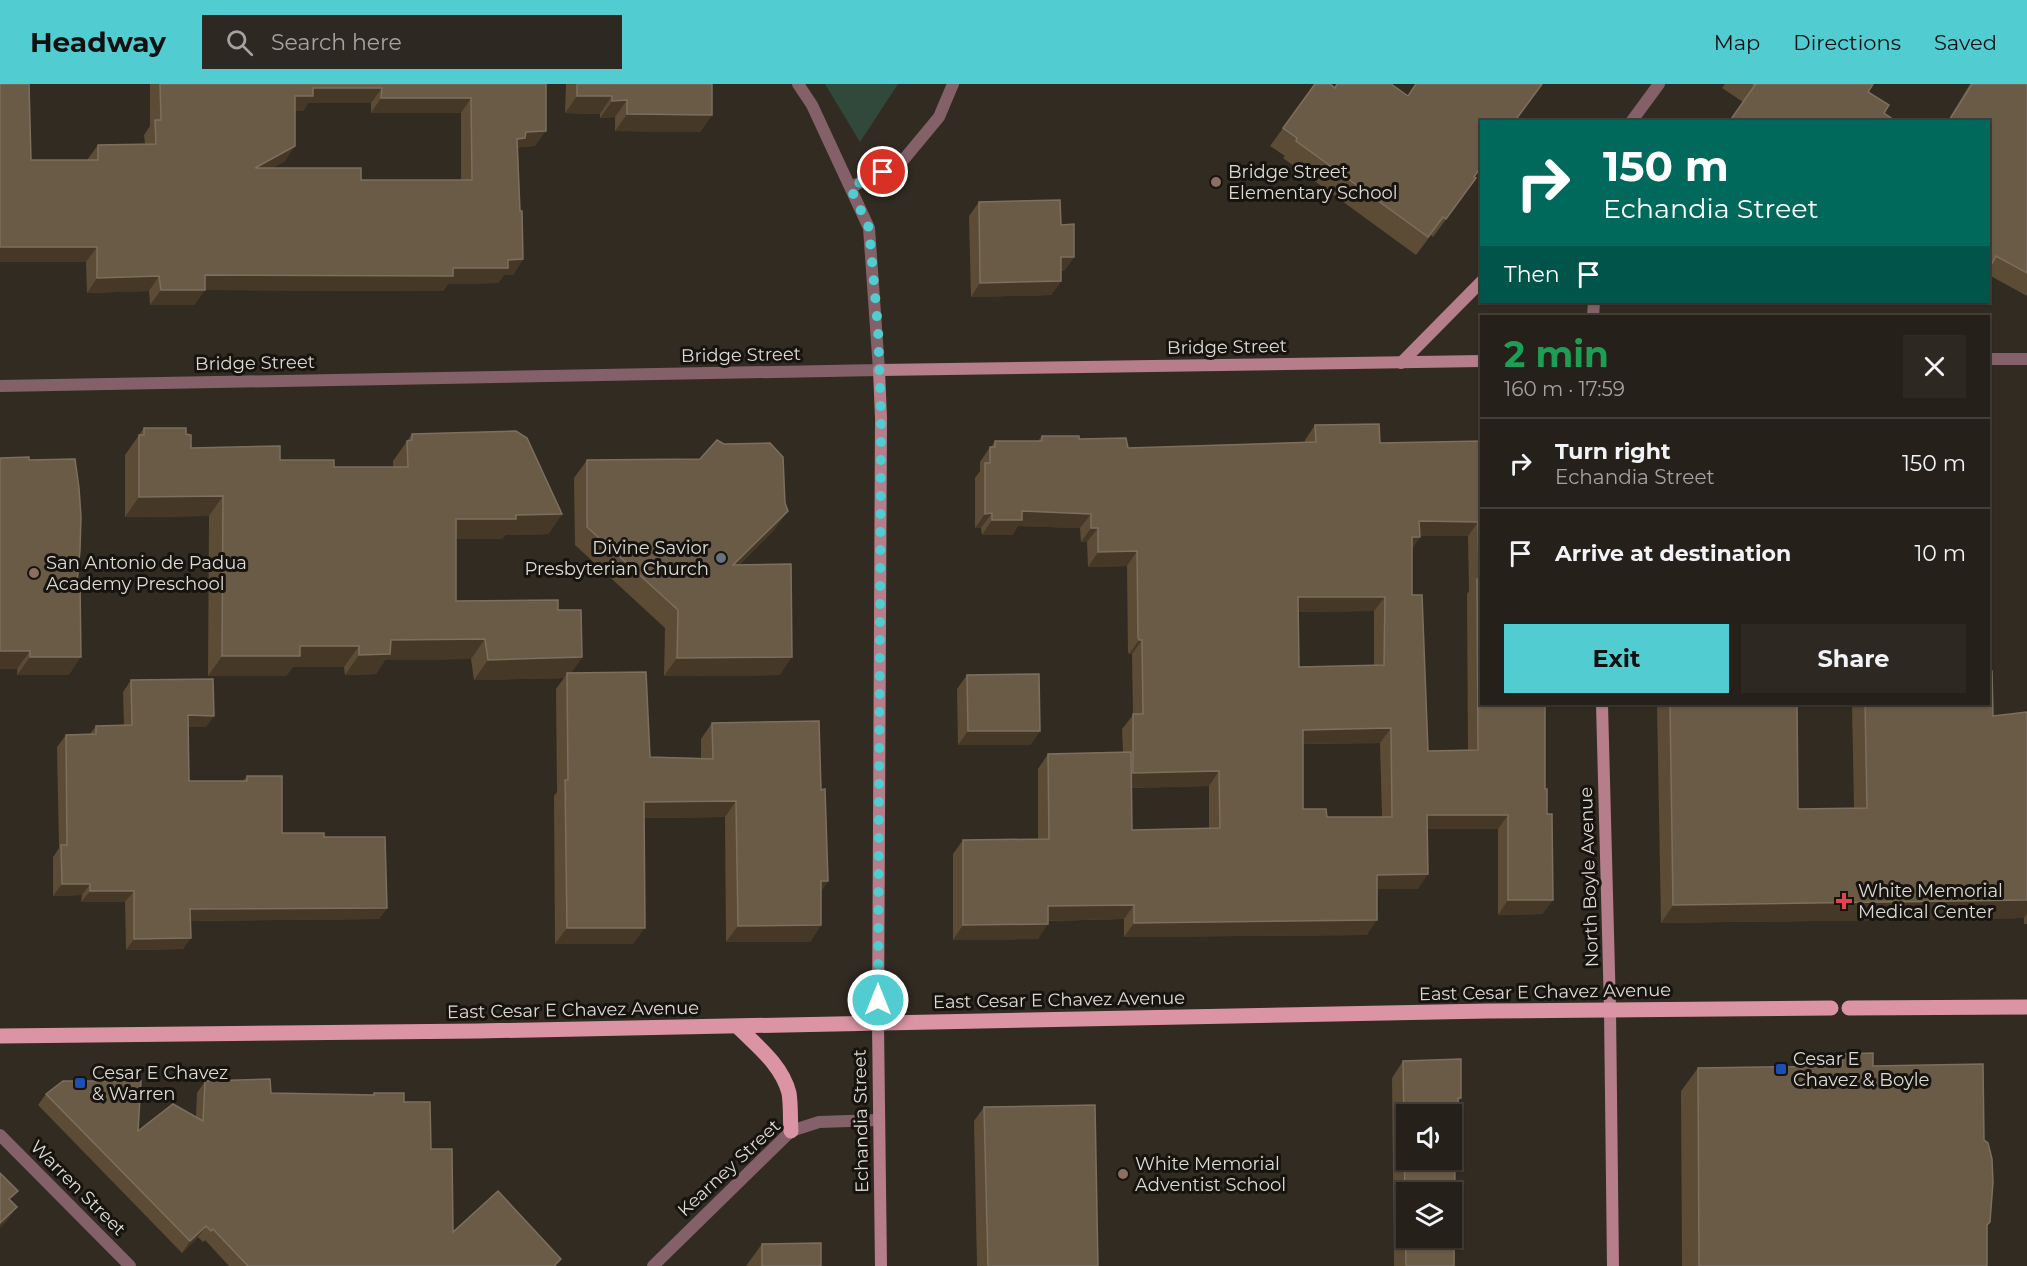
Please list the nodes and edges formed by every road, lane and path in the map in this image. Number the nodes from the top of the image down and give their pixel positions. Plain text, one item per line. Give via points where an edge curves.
1 (798, 84) edge
2 (953, 84) edge
3 (1659, 84) edge
4 (1632, 120) edge
5 (850, 187) junction
6 (1480, 283) edge
7 (1990, 359) edge
8 (2027, 359) edge
9 (1480, 361) edge
10 (1401, 363) junction
11 (879, 370) junction
12 (0, 386) edge
13 (1602, 705) edge
14 (2027, 1007) edge
15 (1831, 1008) dead end
16 (1849, 1008) dead end
17 (1610, 1009) junction
18 (878, 1024) junction
19 (738, 1027) junction
20 (0, 1036) edge
21 (879, 1120) junction
22 (791, 1131) junction
23 (0, 1135) edge
24 (130, 1266) edge
25 (653, 1266) edge
26 (881, 1266) edge
27 (1612, 1266) edge

1 - 5 street, Echandia Street via 812,105
2 - 5 street via 939,117 900,164
3 - 4 street
5 - 11 street, Echandia Street via 869,228
6 - 10 street
7 - 8 street
9 - 10 street, Bridge Street
10 - 11 street, Bridge Street
11 - 12 street, Bridge Street
11 - 18 street, Echandia Street
13 - 17 street, North Boyle Avenue
14 - 16 main road
15 - 17 main road, East Cesar E Chavez Avenue
17 - 18 main road, East Cesar E Chavez Avenue
17 - 27 street, North Boyle Avenue
18 - 19 main road, East Cesar E Chavez Avenue
18 - 21 street, Echandia Street
19 - 20 main road, East Cesar E Chavez Avenue
19 - 22 main road via 777,1067 787,1086
21 - 22 street, Kearney Street via 819,1122
21 - 26 street, Echandia Street
22 - 25 street, Kearney Street
23 - 24 street, Warren Street

